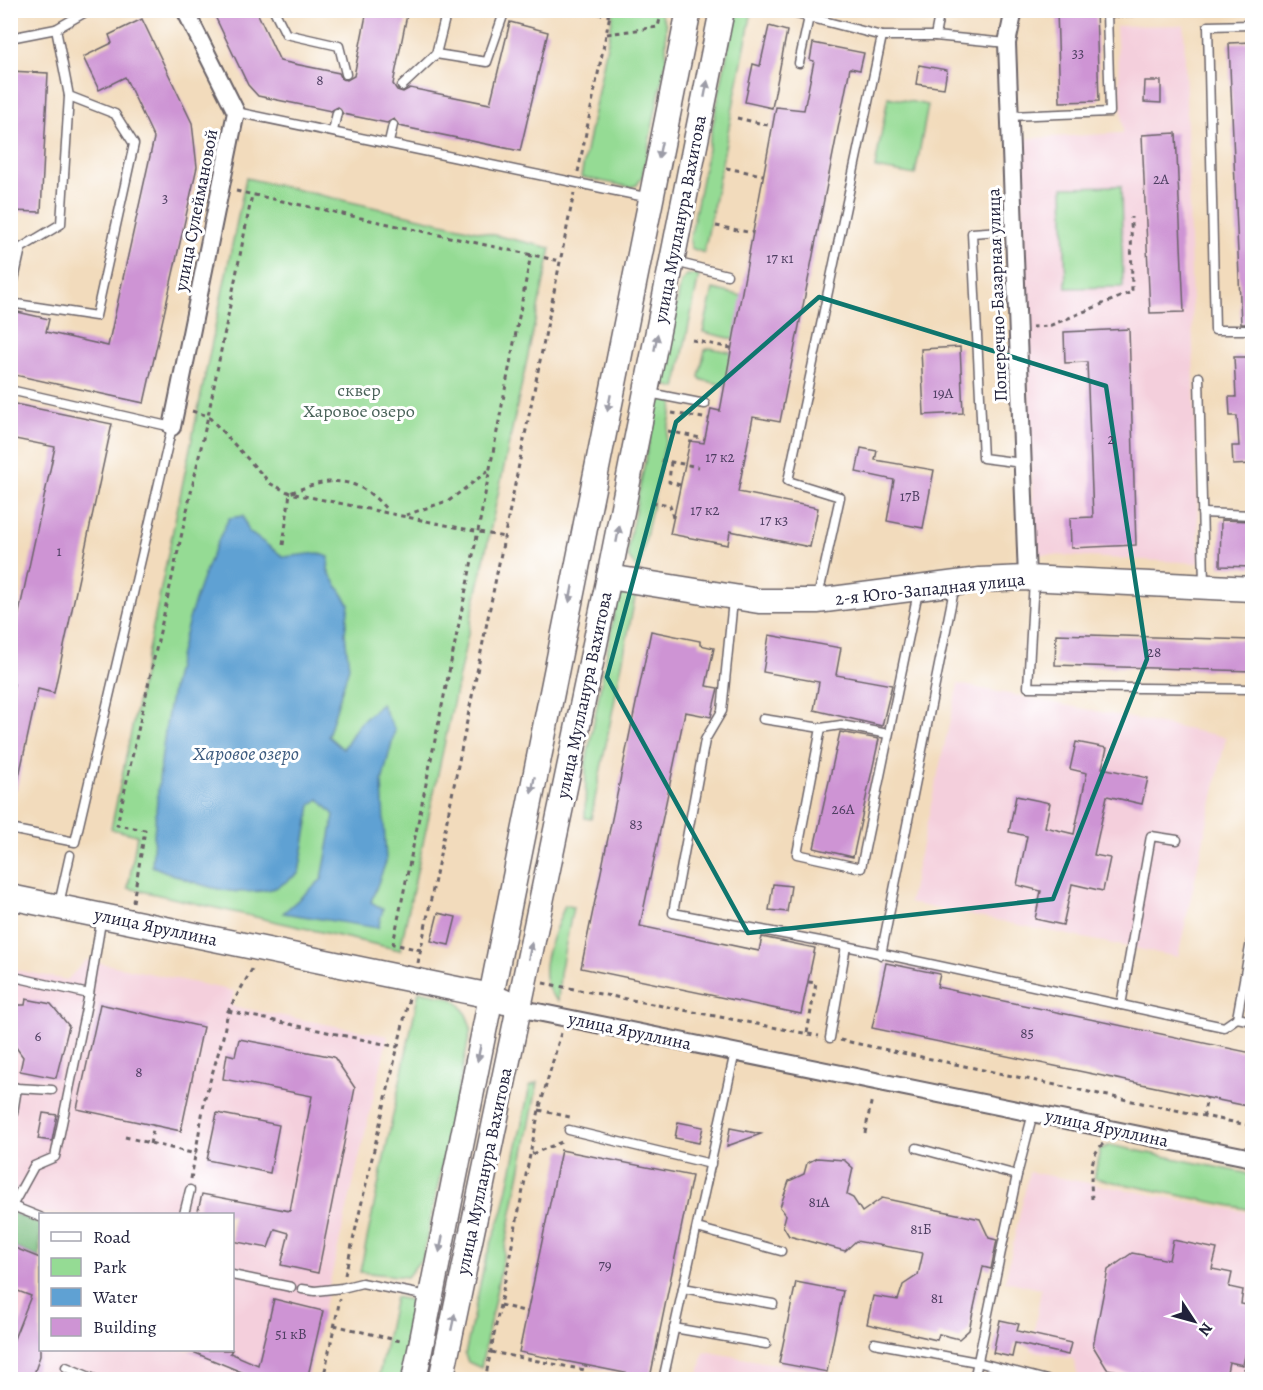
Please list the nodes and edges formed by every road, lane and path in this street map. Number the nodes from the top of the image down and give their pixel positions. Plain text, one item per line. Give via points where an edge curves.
1 (185, 10) edge
2 (274, 10) edge
3 (447, 10) edge
4 (505, 10) edge
5 (580, 10) edge
6 (611, 10) edge
7 (662, 10) edge
8 (689, 10) edge
9 (722, 10) edge
10 (781, 10) edge
11 (940, 10) edge
12 (1014, 10) edge
13 (1164, 10) edge
14 (88, 11) edge
15 (610, 16) junction
16 (809, 18) junction
17 (1252, 25) edge
18 (56, 29) junction
19 (607, 34) junction
20 (882, 36) junction
21 (934, 36) junction
22 (10, 38) edge
23 (1007, 43) junction
24 (436, 54) junction
25 (799, 63) dead end
26 (346, 74) dead end
27 (402, 86) dead end
28 (69, 96) junction
29 (236, 112) junction
30 (337, 113) dead end
31 (1010, 116) junction
32 (737, 118) dead end
33 (393, 125) dead end
34 (772, 126) dead end
35 (333, 131) junction
36 (389, 142) junction
37 (726, 168) dead end
38 (763, 175) dead end
39 (576, 182) junction
40 (220, 188) junction
41 (252, 195) junction
42 (650, 198) junction
43 (1131, 217) dead end
44 (716, 226) dead end
45 (1014, 230) junction
46 (753, 233) dead end
47 (531, 254) junction
48 (560, 261) junction
49 (672, 261) junction
50 (727, 275) dead end
51 (10, 298) edge
52 (10, 303) edge
53 (1018, 328) junction
54 (1252, 330) edge
55 (692, 340) dead end
56 (731, 348) dead end
57 (1199, 376) dead end
58 (10, 390) edge
59 (646, 392) junction
60 (705, 404) dead end
61 (176, 406) junction
62 (672, 412) dead end
63 (208, 416) junction
64 (709, 419) dead end
65 (171, 427) junction
66 (668, 431) dead end
67 (705, 439) dead end
68 (661, 460) dead end
69 (671, 462) junction
70 (1022, 463) junction
71 (699, 467) dead end
72 (490, 469) junction
73 (680, 485) dead end
74 (291, 493) junction
75 (652, 502) dead end
76 (389, 513) junction
77 (1202, 513) junction
78 (1252, 515) edge
79 (405, 516) junction
80 (673, 518) dead end
81 (478, 531) junction
82 (504, 537) junction
83 (282, 545) dead end
84 (609, 577) junction
85 (1031, 578) junction
86 (955, 584) junction
87 (1204, 587) junction
88 (919, 588) junction
89 (1252, 589) edge
90 (733, 598) junction
91 (817, 601) junction
92 (1252, 689) edge
93 (763, 719) dead end
94 (822, 728) junction
95 (888, 734) junction
96 (10, 829) edge
97 (1177, 840) dead end
98 (70, 855) dead end
99 (10, 897) edge
100 (59, 907) junction
101 (102, 916) junction
102 (130, 921) junction
103 (1252, 936) edge
104 (846, 946) junction
105 (421, 950) junction
106 (881, 955) junction
107 (257, 961) dead end
108 (10, 976) edge
109 (414, 980) junction
110 (538, 982) dead end
111 (808, 982) dead end
112 (89, 994) junction
113 (491, 996) junction
114 (1121, 1005) junction
115 (518, 1008) junction
116 (228, 1011) junction
117 (1237, 1018) junction
118 (1252, 1021) edge
119 (807, 1032) junction
120 (561, 1033) dead end
121 (830, 1038) junction
122 (398, 1047) junction
123 (735, 1052) junction
124 (14, 1087) edge
125 (52, 1090) dead end
126 (873, 1093) dead end
127 (1207, 1098) dead end
128 (1033, 1113) junction
129 (1203, 1117) junction
130 (154, 1125) dead end
131 (1252, 1126) edge
132 (569, 1130) dead end
133 (10, 1131) edge
134 (865, 1133) dead end
135 (124, 1137) dead end
136 (1105, 1142) dead end
137 (150, 1144) junction
138 (917, 1148) dead end
139 (196, 1154) junction
140 (1252, 1158) edge
141 (711, 1164) junction
142 (1017, 1175) junction
143 (190, 1190) joint
144 (1092, 1199) dead end
145 (11, 1206) edge
146 (184, 1213) edge
147 (39, 1217) edge
148 (697, 1228) junction
149 (781, 1251) dead end
150 (234, 1275) edge
151 (291, 1287) dead end
152 (342, 1288) junction
153 (683, 1288) junction
154 (302, 1289) dead end
155 (430, 1296) junction
156 (773, 1304) dead end
157 (500, 1305) junction
158 (528, 1312) dead end
159 (334, 1324) junction
160 (674, 1328) junction
161 (400, 1341) dead end
162 (874, 1343) dead end
163 (766, 1344) dead end
164 (491, 1352) junction
165 (977, 1362) junction
166 (1252, 1364) edge
167 (586, 1365) dead end
168 (66, 1367) dead end
169 (441, 1378) edge
170 (97, 1380) edge
171 (323, 1380) edge
172 (414, 1380) edge
173 (466, 1380) edge
174 (485, 1380) edge
175 (663, 1380) edge
176 (974, 1380) edge
177 (1047, 1380) edge
178 (1229, 1380) edge

1 - 29 street, улица Сулеймановой
2 - 26 lane via 286,34 339,46
3 - 24 lane
4 - 24 lane via 487,62
5 - 15 path
6 - 15 path
7 - 19 path via 658,27
8 -> 42 main road, улица Мулланура Вахитова
49 -> 9 main road, улица Мулланура Вахитова
10 - 16 lane
11 - 21 lane
12 - 23 street, Поперечно-Базарная улица
13 - 31 lane via 1107,13 1110,112
14 - 18 lane
15 - 19 path
16 - 20 lane
16 - 25 lane
17 - 54 lane via 1208,26 1215,330
18 - 22 lane
18 - 28 lane
19 - 39 path
20 - 21 lane
20 - 91 lane via 788,481 840,497
21 - 23 lane
23 - 31 street, Поперечно-Базарная улица
24 - 27 lane
28 - 51 lane via 61,224 21,248
28 - 52 lane via 115,114 134,144 96,316
29 - 35 lane
29 - 40 street, улица Сулеймановой
30 - 35 lane
31 - 45 street, Поперечно-Базарная улица
32 - 34 path
33 - 36 lane
35 - 36 lane
36 - 39 lane
37 - 38 path
39 - 42 lane
39 - 48 path
40 - 41 path
40 - 61 street, улица Сулеймановой
41 - 47 path
41 - 63 path
42 -> 113 main road, улица Мулланура Вахитова
43 - 53 path via 1132,292 1049,326
44 - 46 path
45 - 53 street, Поперечно-Базарная улица
45 - 70 lane via 972,233 983,458
47 - 48 path
47 - 72 path
48 - 82 path
49 - 50 lane
59 -> 49 main road, улица Мулланура Вахитова
53 - 70 street, Поперечно-Базарная улица
55 - 56 path
57 - 77 lane
58 - 65 lane
59 - 60 lane
84 -> 59 main road, улица Мулланура Вахитова
61 - 63 path
61 - 65 street, улица Сулеймановой
62 - 64 path
63 - 74 path via 271,484
63 - 102 path via 117,825 145,830
65 - 96 lane via 75,842
66 - 67 path
68 - 69 path
69 - 71 path
69 - 73 path via 669,482
70 - 85 street, Поперечно-Базарная улица
72 - 79 path via 450,500
72 - 81 path
74 - 76 path
74 - 76 path via 334,480 355,484 374,495
74 - 83 path
75 - 80 path via 670,506
76 - 79 path
77 - 78 lane
77 - 87 lane
79 - 81 path
81 - 82 path
81 - 105 path via 393,945
82 - 105 path
84 - 90 main road, 2-я Юго-Западная улица
115 -> 84 main road, улица Мулланура Вахитова
85 - 86 main road, 2-я Юго-Западная улица
85 - 87 main road, 2-я Юго-Западная улица
85 - 92 lane via 1028,687
86 - 88 main road, 2-я Юго-Западная улица
86 - 106 lane
87 - 89 main road, 2-я Юго-Западная улица
88 - 91 main road, 2-я Юго-Западная улица
88 - 95 lane
90 - 91 main road, 2-я Юго-Западная улица via 759,602
90 - 104 lane via 722,711 705,740 673,913
93 - 94 lane
94 - 95 lane via 841,724
94 - 95 lane via 796,854 861,868
97 - 114 lane via 1151,836
98 - 100 lane
99 - 100 main road, улица Яруллина
100 - 101 main road, улица Яруллина
101 - 102 main road, улица Яруллина
101 - 112 lane
102 - 109 main road, улица Яруллина
103 - 117 lane
104 - 106 lane
104 - 121 lane
105 - 109 path
106 - 114 lane
107 - 116 path
108 - 112 lane
109 - 113 main road, улица Яруллина
109 - 122 path
110 - 119 path
111 - 119 path via 816,983
112 - 145 lane via 55,1156 34,1166
113 - 115 main road, улица Яруллина
113 -> 155 main road, улица Мулланура Вахитова
114 - 117 lane via 1224,1027
115 - 123 street, улица Яруллина
169 -> 115 main road, улица Мулланура Вахитова
116 - 122 path
116 - 139 path via 205,1098
117 - 118 lane
119 - 121 path
120 - 157 path via 539,1110
121 - 129 path
122 - 152 path
123 - 128 street, улица Яруллина
123 - 141 lane
124 - 125 lane
124 - 133 lane
126 - 134 path
127 - 129 path
128 - 140 street, улица Яруллина
128 - 142 lane
129 - 131 path
130 - 137 path
132 - 141 lane
135 - 137 path
136 - 144 path via 1097,1148 1090,1178
137 - 139 path
138 - 142 lane
139 - 143 path
141 - 148 lane
142 - 165 lane
143 - 146 lane
145 - 147 lane
148 - 149 lane
148 - 153 lane
150 - 151 lane
152 - 154 lane
152 - 155 lane via 362,1283
152 - 159 path
153 - 156 lane
153 - 160 lane
155 - 172 main road, улица Мулланура Вахитова
157 - 158 path
157 - 164 path
159 - 161 path
159 - 171 path
160 - 163 lane
160 - 175 lane
162 - 165 lane
164 - 167 path via 585,1370
164 - 174 path
165 - 176 lane
165 - 177 lane
166 - 178 path
168 - 170 lane
169 - 173 lane

